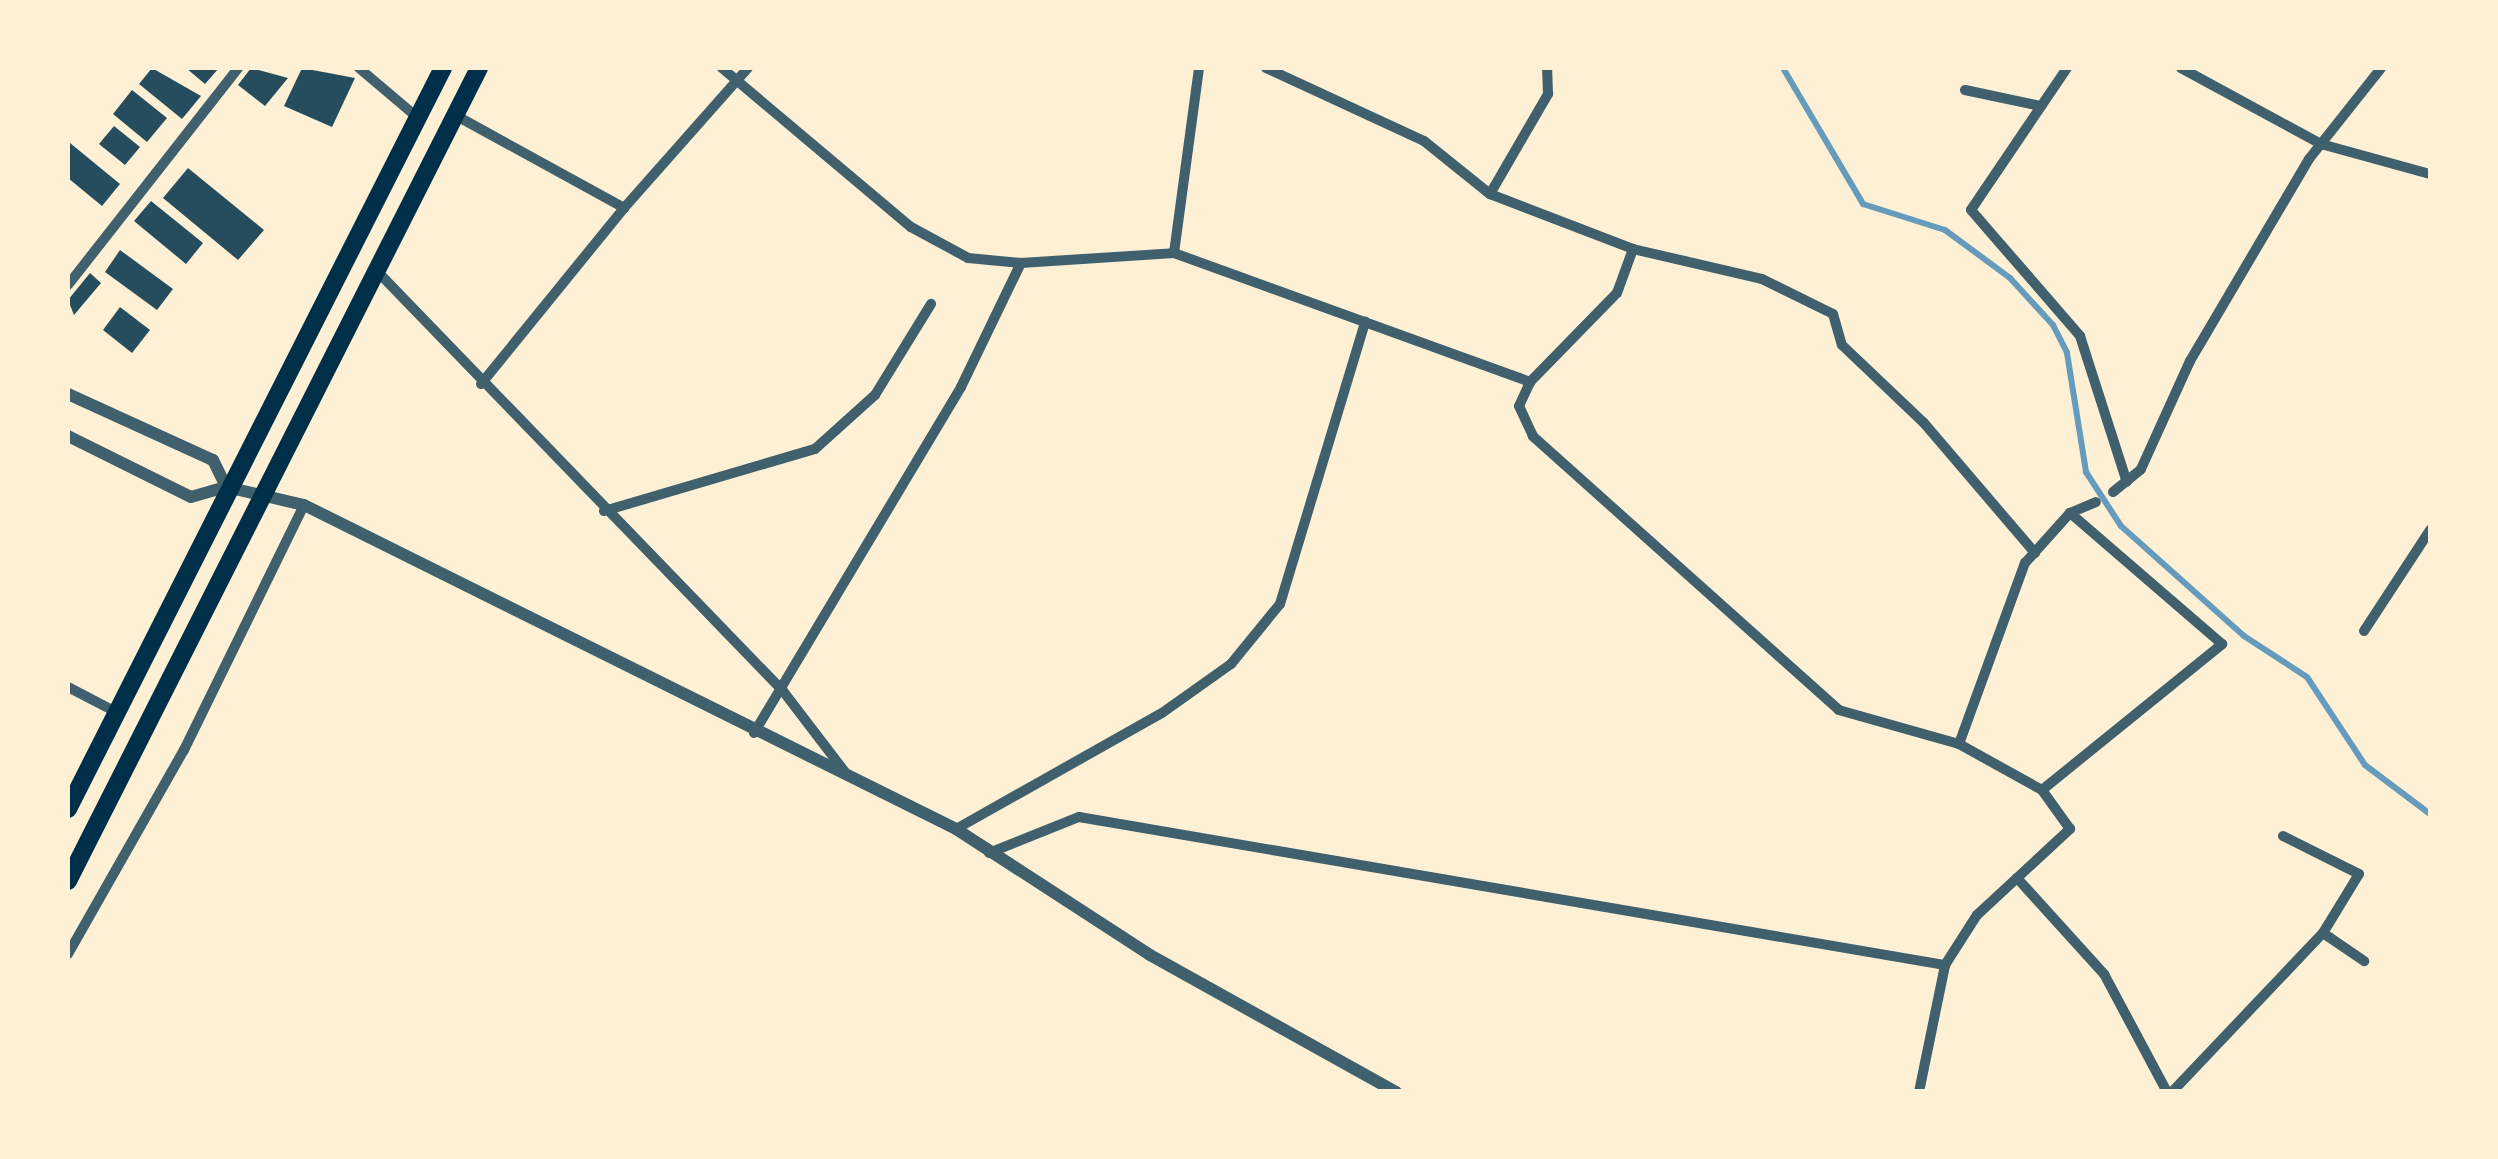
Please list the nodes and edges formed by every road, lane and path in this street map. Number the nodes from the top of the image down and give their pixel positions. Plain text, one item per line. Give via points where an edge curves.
1 (238, 68) edge
2 (359, 68) edge
3 (444, 68) edge
4 (479, 68) edge
5 (722, 68) edge
6 (748, 68) edge
7 (1199, 68) edge
8 (1266, 68) edge
9 (1547, 68) edge
10 (2067, 68) edge
11 (2181, 68) edge
12 (2380, 68) edge
13 (737, 77) junction
14 (1965, 90) dead end
15 (2041, 106) junction
16 (455, 115) junction
17 (418, 118) junction
18 (2320, 144) junction
19 (2430, 174) edge
20 (1490, 194) junction
21 (624, 208) junction
22 (1633, 249) junction
23 (1174, 253) junction
24 (1021, 263) junction
25 (375, 269) junction
26 (68, 285) edge
27 (931, 304) dead end
28 (1365, 322) junction
29 (1530, 382) junction
30 (481, 384) junction
31 (68, 394) edge
32 (68, 436) edge
33 (2127, 482) junction
34 (226, 487) junction
35 (2113, 492) dead end
36 (257, 498) junction
37 (2096, 502) dead end
38 (304, 505) junction
39 (604, 511) junction
40 (2070, 513) junction
41 (2430, 530) edge
42 (2035, 553) junction
43 (2364, 631) dead end
44 (68, 687) edge
45 (783, 692) junction
46 (118, 712) junction
47 (754, 732) junction
48 (1959, 744) junction
49 (846, 773) junction
50 (2042, 790) junction
51 (68, 809) edge
52 (956, 828) junction
53 (2283, 836) dead end
54 (989, 853) junction
55 (2017, 878) junction
56 (68, 881) edge
57 (2323, 933) junction
58 (68, 954) edge
59 (2364, 961) dead end
60 (1946, 964) junction
61 (1396, 1092) edge
62 (1919, 1092) edge
63 (2170, 1092) edge

1 - 26 street
2 - 17 street
3 - 17 main road
4 - 16 main road
5 - 13 street
6 - 13 street
7 - 23 street
8 - 20 street via 1424,141
9 - 20 street via 1548,94
10 - 15 street
11 - 18 street
12 - 18 street
13 - 21 street
13 - 24 street via 911,227 968,258
14 - 15 street
15 - 33 street via 1971,210 2080,336
16 - 21 street
16 - 25 main road
17 - 34 main road
18 - 19 street
18 - 33 street
20 - 22 street
21 - 30 street
22 - 29 street via 1617,293
22 - 42 street via 1762,279 1833,314 1842,346 1924,423
23 - 24 street
23 - 28 street
24 - 45 street via 961,387
25 - 30 street
25 - 36 main road
27 - 39 street via 875,395 815,449
28 - 29 street
28 - 52 street via 1280,604 1231,664 1162,713
29 - 48 street via 1519,406 1533,436 1839,710
30 - 39 street
31 - 34 street via 213,460
32 - 34 street via 191,496
33 - 35 street
34 - 36 street
34 - 46 main road
36 - 38 street
36 - 56 main road
37 - 40 street
38 - 47 street
38 - 58 street via 184,750
39 - 45 street
40 - 42 street
40 - 50 street via 2222,644
41 - 43 street
42 - 48 street
44 - 46 street
45 - 47 street
45 - 49 street
46 - 51 main road
47 - 49 street
48 - 50 street
49 - 52 street
50 - 55 street via 2070,830
52 - 54 street
53 - 57 street via 2359,874
54 - 60 street via 1079,817
54 - 61 street via 1150,956
55 - 60 street via 1976,916
55 - 63 street via 2104,974
57 - 59 street
57 - 63 street
60 - 62 street

